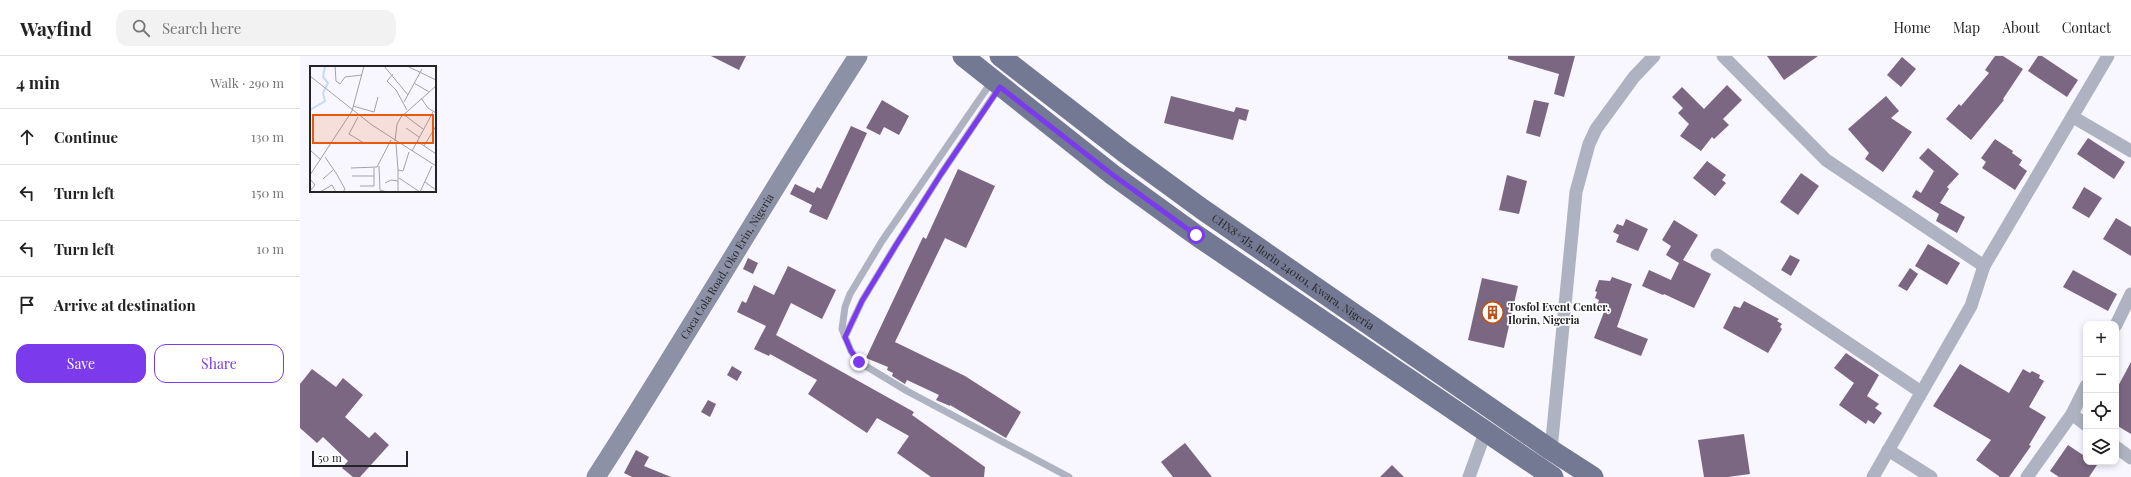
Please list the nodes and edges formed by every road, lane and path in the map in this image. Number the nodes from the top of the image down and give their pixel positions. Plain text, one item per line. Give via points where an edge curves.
1 (858, 56) edge
2 (963, 56) edge
3 (1000, 56) edge
4 (1654, 56) edge
5 (1722, 56) edge
6 (2108, 56) edge
7 (996, 84) junction
8 (2073, 116) junction
9 (2131, 151) edge
10 (1717, 255) dead end
11 (1984, 266) junction
12 (2131, 294) edge
13 (2118, 321) edge
14 (845, 337) junction
15 (1921, 392) junction
16 (2083, 392) edge
17 (2072, 414) junction
18 (2083, 423) edge
19 (1486, 430) junction
20 (2119, 449) edge
21 (1551, 450) junction
22 (1888, 450) junction
23 (2131, 458) edge
24 (596, 477) edge
25 (1069, 477) edge
26 (1469, 477) edge
27 (1553, 477) edge
28 (1593, 477) edge
29 (1873, 477) edge
30 (1931, 477) edge
31 (2027, 477) edge

1 - 24 street, Coca Cola Road, Oko Erin, Nigeria
2 - 7 main road
3 - 21 main road, CHX8+5J5, Ilorin 240101, Kwara, Nigeria via 1202,209
4 - 21 street via 1634,77 1596,129 1589,144 1576,192
5 - 11 street via 1826,160
6 - 8 street
7 - 14 lane via 862,301
7 - 14 lane via 886,235 850,294 841,324
7 - 19 main road via 1113,175 1196,235
8 - 9 street
8 - 11 street
10 - 15 street
11 - 15 street via 1971,306
12 - 13 street
14 - 25 lane via 859,362 907,391
15 - 22 street
16 - 17 street
17 - 18 street
17 - 31 street
19 - 26 street
19 - 27 main road
20 - 23 street
21 - 28 main road, CHX8+5J5, Ilorin 240101, Kwara, Nigeria
22 - 29 street
22 - 30 street

